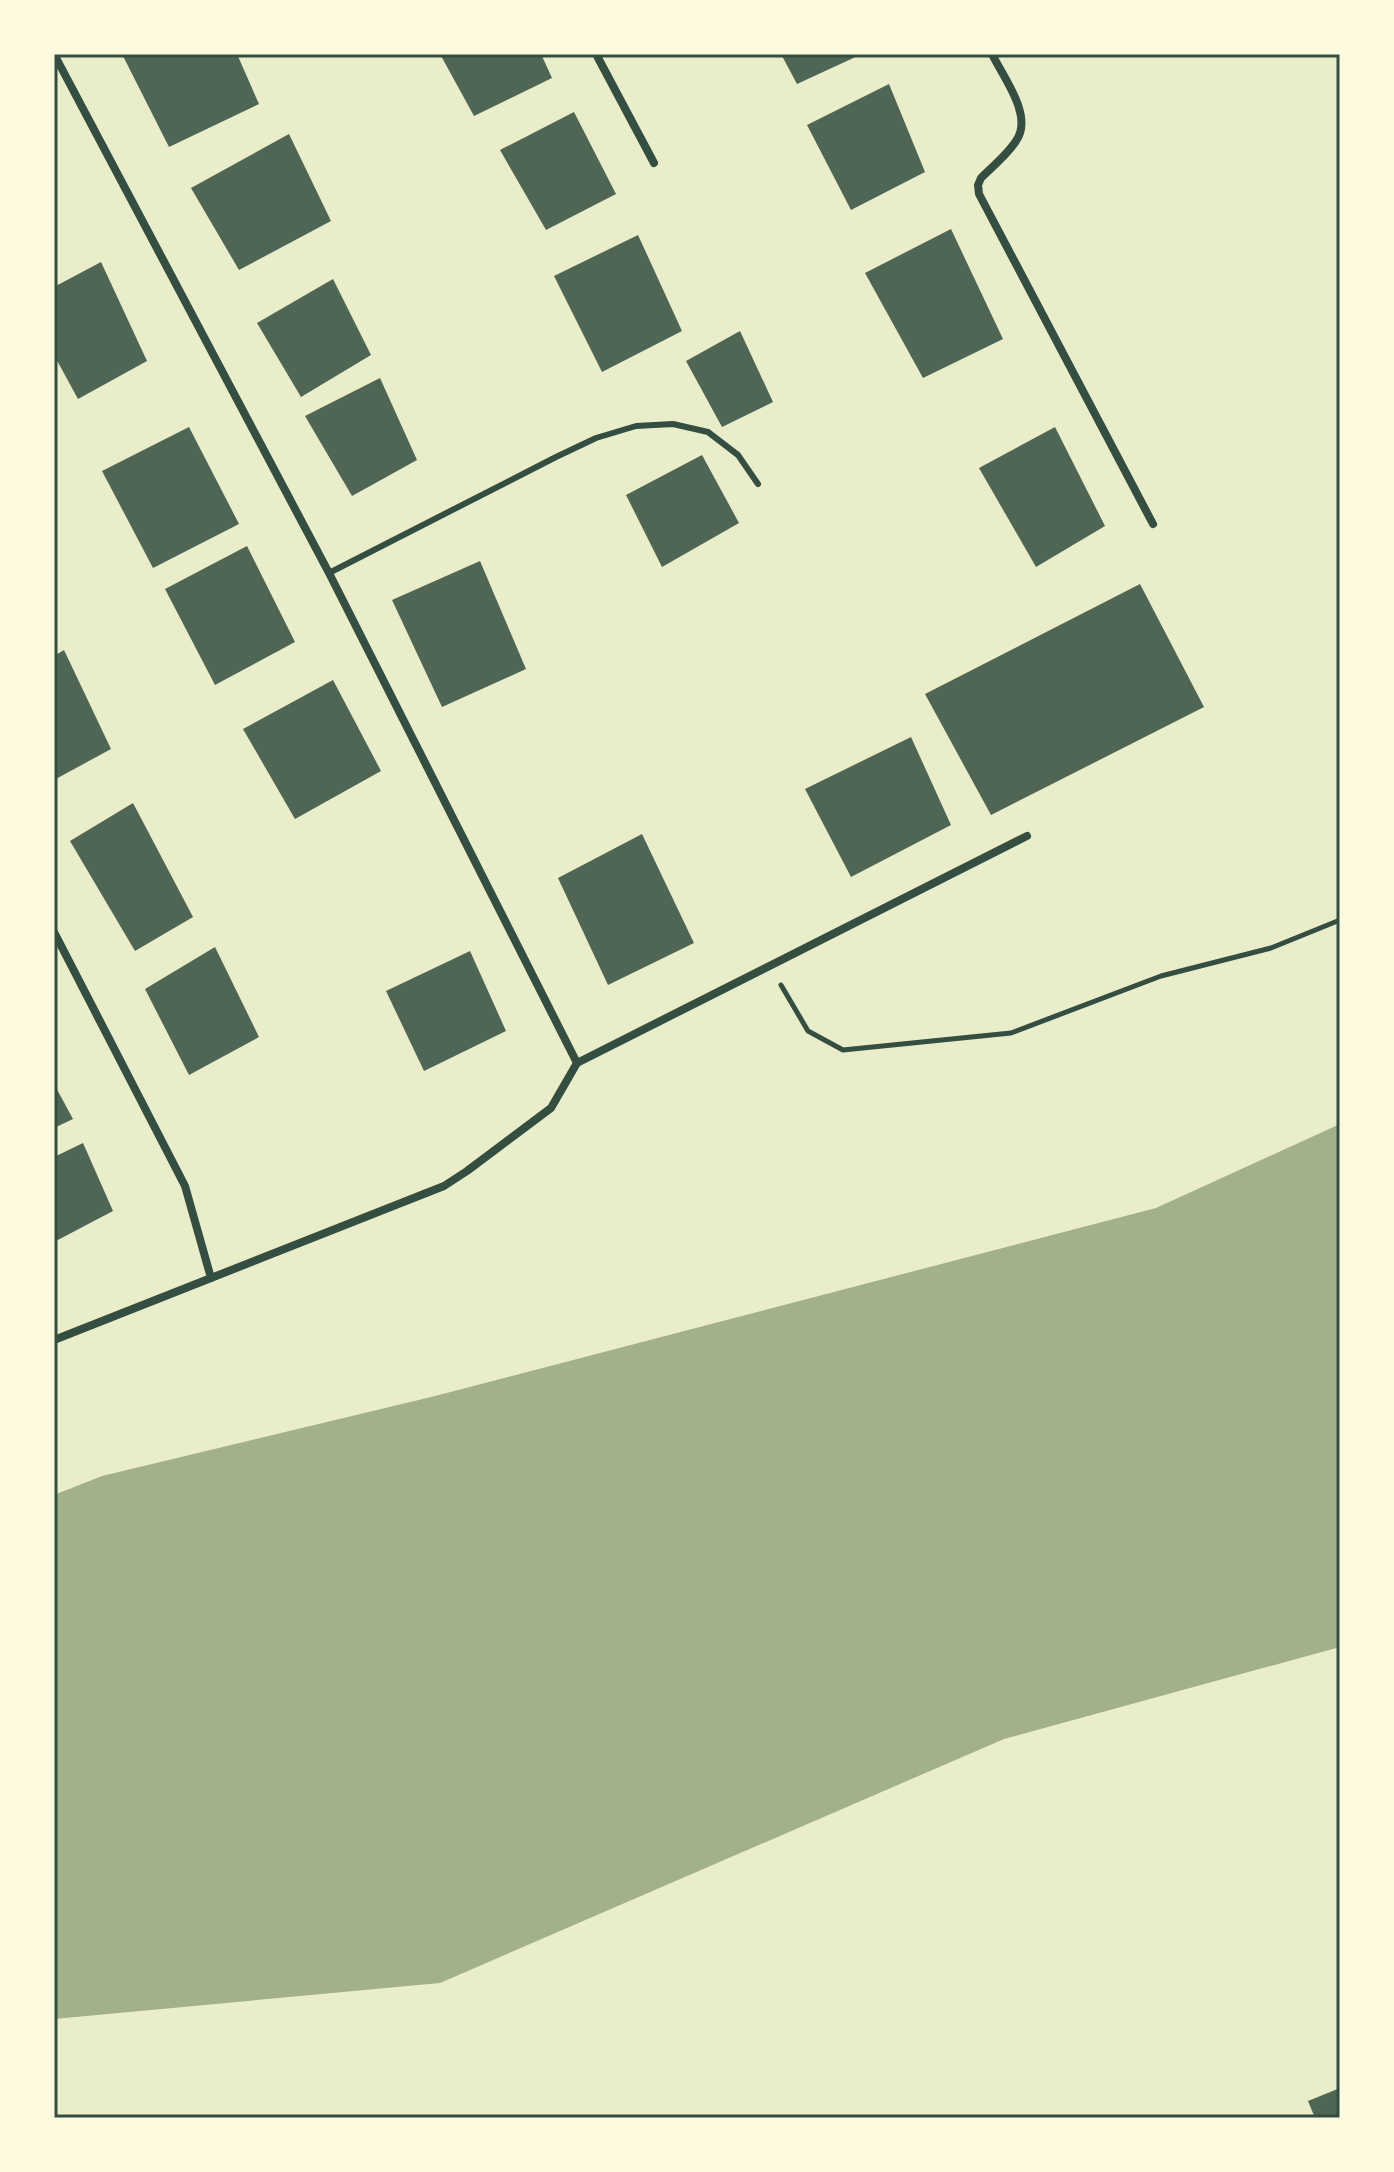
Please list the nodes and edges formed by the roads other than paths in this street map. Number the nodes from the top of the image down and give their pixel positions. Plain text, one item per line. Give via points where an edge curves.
1 (54, 54) edge
2 (596, 54) edge
3 (992, 54) edge
4 (654, 163) dead end
5 (758, 484) dead end
6 (1153, 524) dead end
7 (329, 573) junction
8 (1027, 836) dead end
9 (54, 932) edge
10 (577, 1063) junction
11 (211, 1278) junction
12 (54, 1340) edge

1 - 7 street
2 - 4 street
3 - 6 street via 1018,106 1021,125 1016,141 981,178 979,194
5 - 7 lane via 738,455 708,432 673,424 636,426 556,457
7 - 10 street
8 - 10 street
9 - 11 street via 185,1186
10 - 11 street via 551,1108 444,1186
11 - 12 street

